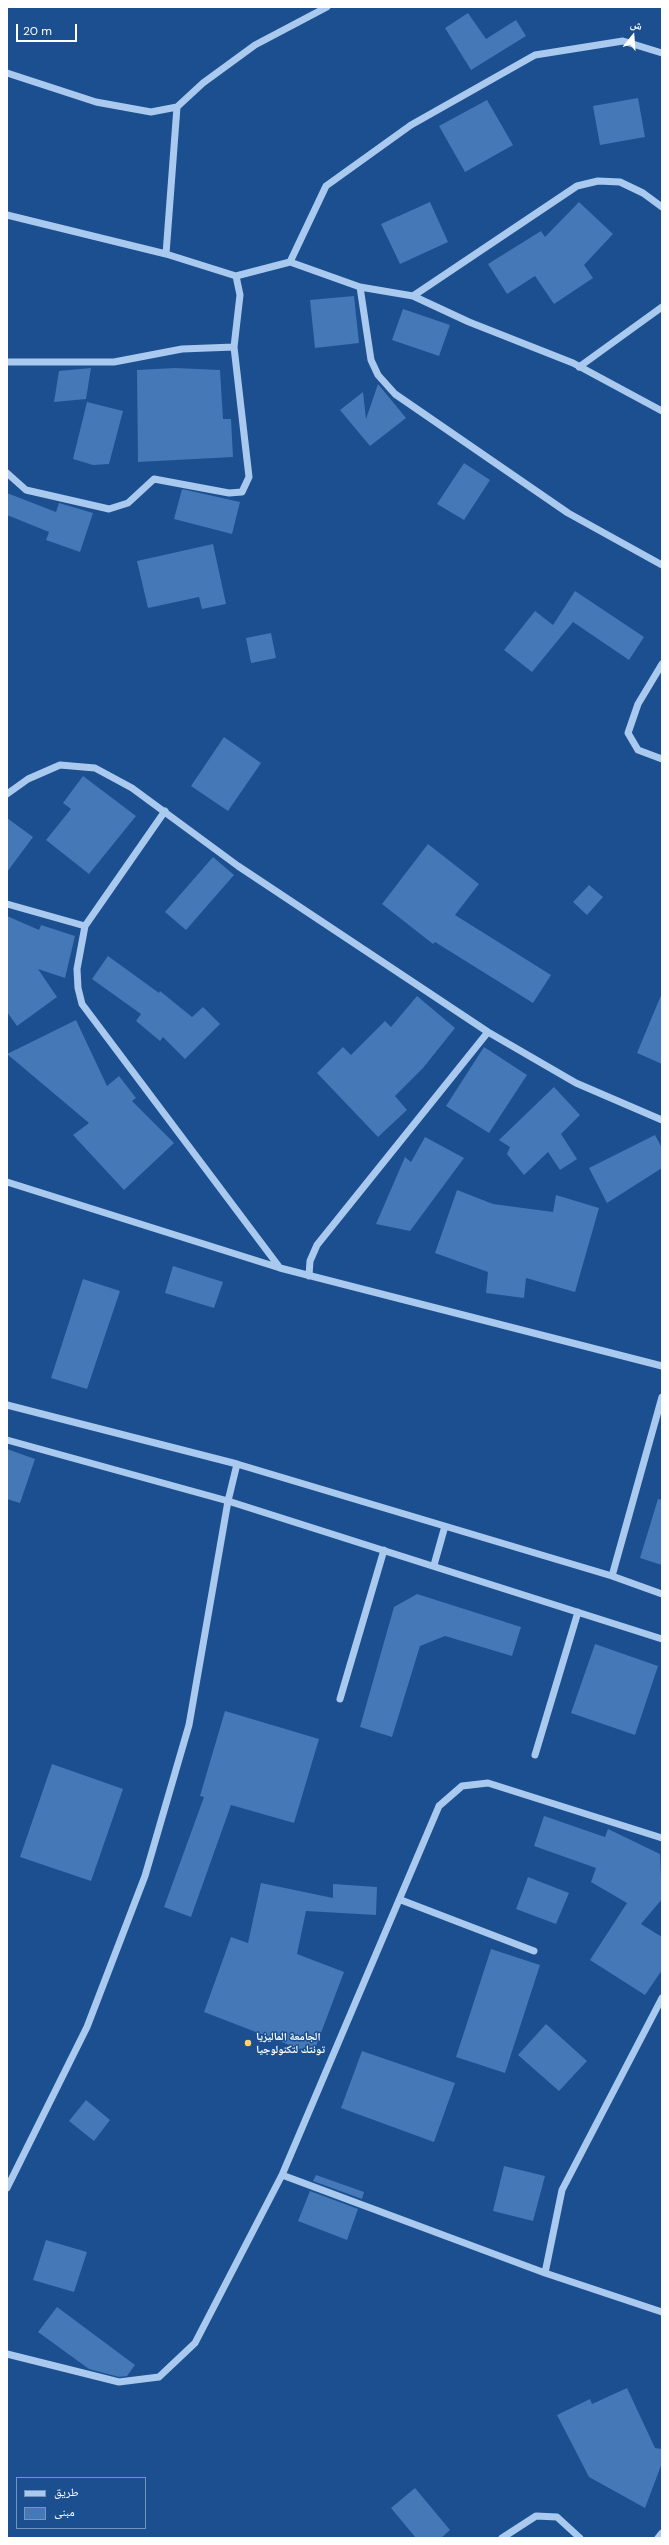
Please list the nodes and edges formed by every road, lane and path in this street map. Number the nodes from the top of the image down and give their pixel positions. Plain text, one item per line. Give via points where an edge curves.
1 (327, 7) edge
2 (662, 53) edge
3 (7, 73) edge
4 (177, 107) junction
5 (662, 207) edge
6 (7, 215) edge
7 (166, 254) junction
8 (290, 262) junction
9 (236, 276) junction
10 (360, 287) junction
11 (413, 296) junction
12 (662, 307) edge
13 (234, 348) junction
14 (7, 362) edge
15 (579, 367) junction
16 (662, 410) edge
17 (7, 472) edge
18 (662, 565) edge
19 (662, 664) edge
20 (662, 759) edge
21 (7, 794) edge
22 (165, 812) junction
23 (7, 904) edge
24 (85, 926) junction
25 (488, 1032) junction
26 (662, 1120) edge
27 (7, 1182) edge
28 (280, 1268) junction
29 (309, 1276) junction
30 (662, 1366) edge
31 (662, 1397) edge
32 (7, 1405) edge
33 (7, 1440) edge
34 (237, 1464) junction
35 (228, 1502) junction
36 (445, 1526) junction
37 (384, 1550) junction
38 (434, 1565) junction
39 (612, 1576) junction
40 (662, 1594) edge
41 (578, 1612) junction
42 (662, 1639) edge
43 (340, 1698) dead end
44 (535, 1755) dead end
45 (662, 1838) edge
46 (401, 1900) junction
47 (534, 1951) dead end
48 (662, 1998) edge
49 (282, 2175) junction
50 (7, 2188) edge
51 (545, 2273) junction
52 (662, 2312) edge
53 (7, 2354) edge
54 (662, 2533) edge
55 (502, 2538) edge
56 (580, 2538) edge
57 (658, 2538) edge

1 - 4 street via 255,45 203,83
2 - 8 street via 623,41 535,55 411,125 326,186
3 - 4 street via 96,102 151,112
4 - 7 street
5 - 11 street via 643,193 620,182 598,181 577,186
6 - 7 street
7 - 9 street
8 - 9 street
8 - 10 street
9 - 13 street via 240,295
10 - 11 street
10 - 18 street via 371,360 378,375 395,394 568,513
11 - 15 street
12 - 15 street
13 - 14 street via 182,349 114,362
13 - 17 street via 249,477 242,492 229,494 154,479 128,502 109,509 26,490
15 - 16 street
19 - 20 street via 638,704 628,733 638,750
21 - 22 street via 28,779 60,765 96,768 132,788
22 - 24 street
22 - 25 street via 238,866
23 - 24 street
24 - 28 street via 77,969 82,1004
25 - 26 street via 576,1083
25 - 29 street via 317,1245 310,1261
27 - 28 street
28 - 29 street
29 - 30 street
31 - 39 street
32 - 34 street
33 - 35 street
34 - 35 street
34 - 36 street
35 - 37 street
35 - 50 street via 188,1726 145,1876 87,2027
36 - 38 street
36 - 39 street
37 - 38 street
37 - 43 street
38 - 41 street
39 - 40 street
41 - 42 street
41 - 44 street
45 - 46 street via 488,1783 462,1786 439,1806
46 - 47 street
46 - 49 street
48 - 51 street via 562,2190
49 - 51 street
49 - 53 street via 195,2343 159,2377 119,2382
51 - 52 street
54 - 57 street
55 - 56 street via 536,2516 557,2517

